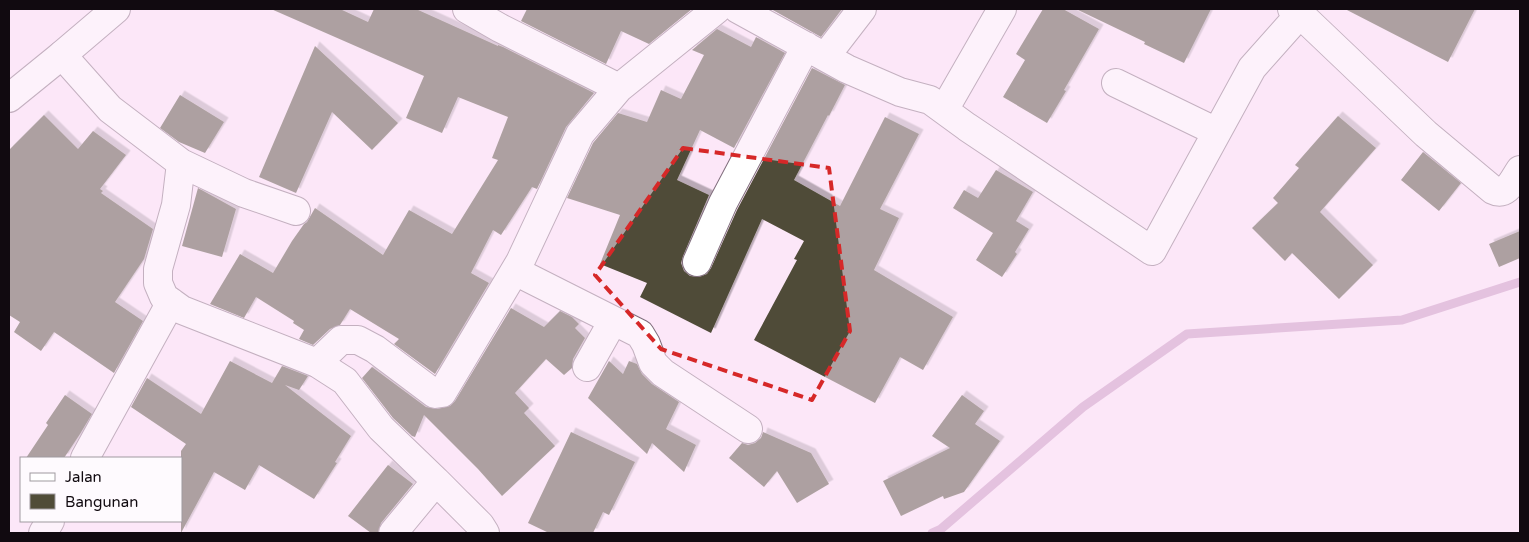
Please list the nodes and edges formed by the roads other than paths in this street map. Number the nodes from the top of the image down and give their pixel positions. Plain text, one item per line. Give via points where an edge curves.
1 (116, 9) edge
2 (466, 9) edge
3 (717, 9) edge
4 (738, 9) edge
5 (862, 9) edge
6 (1002, 9) edge
7 (1296, 12) edge
8 (815, 52) junction
9 (62, 55) junction
10 (1116, 82) dead end
11 (619, 88) junction
12 (9, 98) edge
13 (944, 110) junction
14 (1217, 132) junction
15 (181, 163) junction
16 (1520, 170) edge
17 (296, 211) dead end
18 (697, 262) dead end
19 (515, 271) junction
20 (170, 302) junction
21 (613, 321) junction
22 (317, 363) junction
23 (587, 367) dead end
24 (748, 430) dead end
25 (85, 457) edge
26 (436, 481) junction
27 (49, 522) edge
28 (43, 533) edge
29 (393, 533) edge
30 (485, 533) edge

1 - 9 street
2 - 11 street
3 - 11 street
4 - 8 street
5 - 8 street
6 - 13 street
7 - 14 street via 1252,68
7 - 16 street via 1426,134 1493,190 1506,190
8 - 13 street via 900,92 930,100
8 - 18 street via 723,203
9 - 12 street
9 - 15 street via 110,109
10 - 14 street
11 - 19 street via 580,134
13 - 14 street via 1152,251
15 - 17 street via 244,193
15 - 20 street via 176,205 158,269 158,283
19 - 21 street
19 - 22 street via 442,393 435,394 358,340 341,340
20 - 22 street via 182,310
20 - 25 street
21 - 23 street
21 - 24 street via 640,334 653,363 663,373
22 - 26 street via 344,381 381,428
26 - 29 street
26 - 30 street
27 - 28 street

